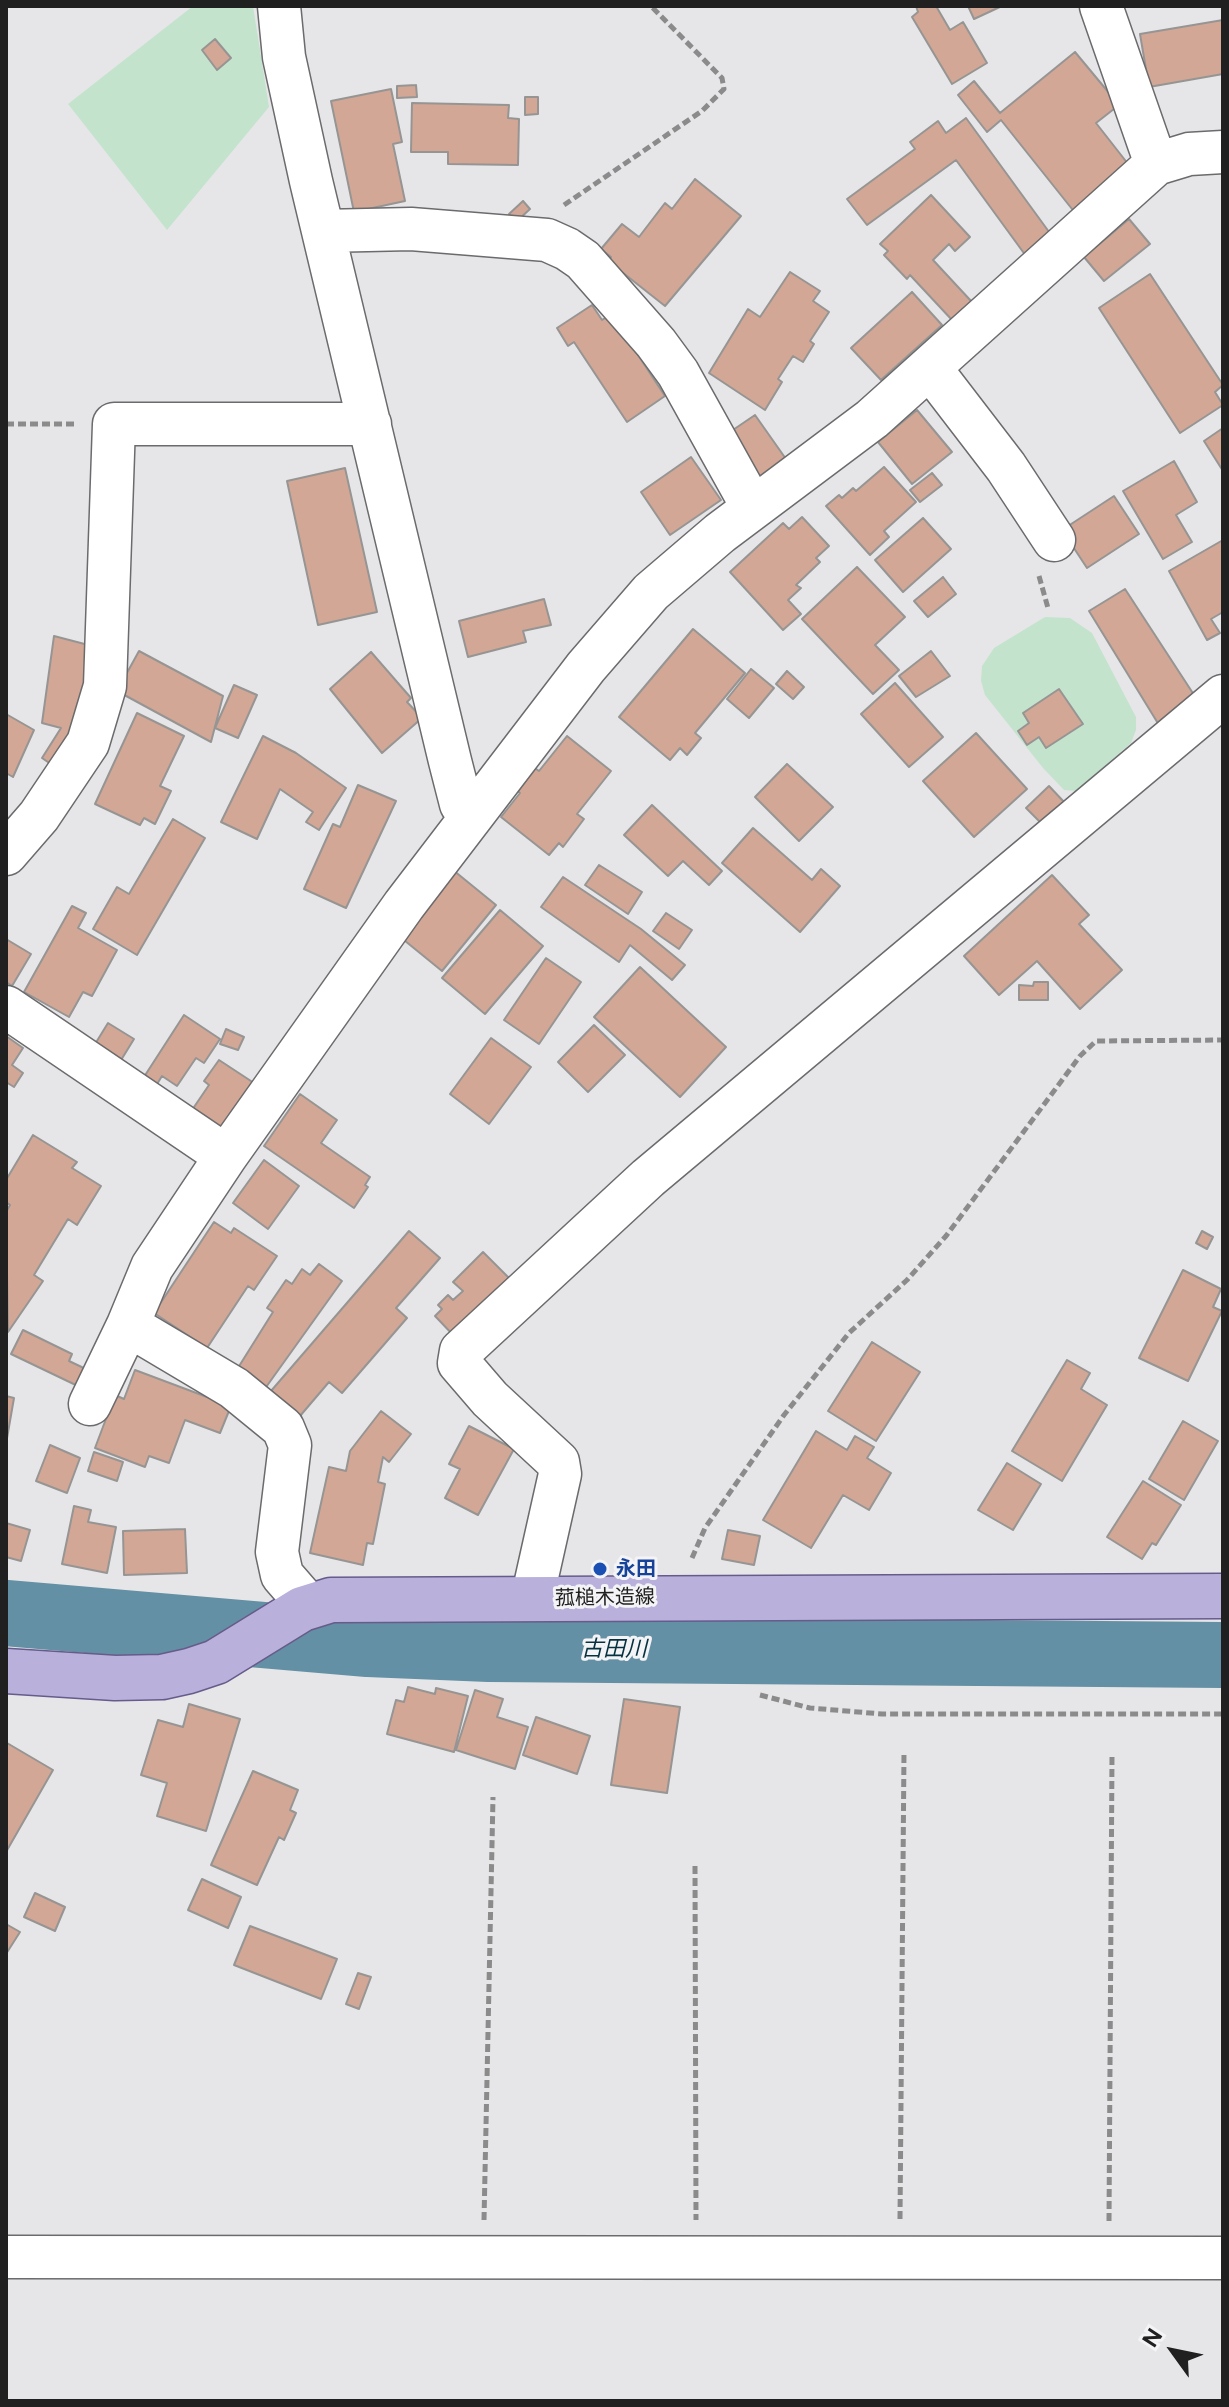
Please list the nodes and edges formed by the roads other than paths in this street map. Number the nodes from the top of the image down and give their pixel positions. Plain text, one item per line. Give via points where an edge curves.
1 (279, 6) edge
2 (1101, 6) edge
3 (1223, 152) edge
4 (1156, 164) junction
5 (323, 231) junction
6 (930, 368) junction
7 (370, 424) junction
8 (753, 508) junction
9 (1054, 540) dead end
10 (1223, 696) edge
11 (470, 818) junction
12 (6, 854) edge
13 (6, 1007) edge
14 (226, 1156) junction
15 (128, 1325) junction
16 (90, 1404) dead end
17 (1223, 1596) edge
18 (532, 1599) junction
19 (305, 1607) junction
20 (6, 1671) edge
21 (6, 2257) edge
22 (1223, 2258) edge

1 - 5 street via 284,57
2 - 4 street
3 - 4 street via 1189,154
4 - 6 street
5 - 7 street
5 - 8 street via 411,229 547,240 583,260 678,373
6 - 8 street via 872,419
6 - 9 street
7 - 11 street via 450,761
7 - 12 street via 114,424 105,686 88,743
8 - 11 street via 677,569 626,619
10 - 18 street via 648,1178 461,1351 459,1363 490,1399 558,1462 560,1474
11 - 14 street
13 - 14 street
14 - 15 street via 152,1267
15 - 16 street
15 - 19 street via 234,1388 283,1428 290,1445 277,1552 282,1575
17 - 18 main road, 菰槌木造線
18 - 19 main road, 菰槌木造線 via 383,1598
19 - 20 main road, 菰槌木造線 via 216,1662 162,1677
21 - 22 street

